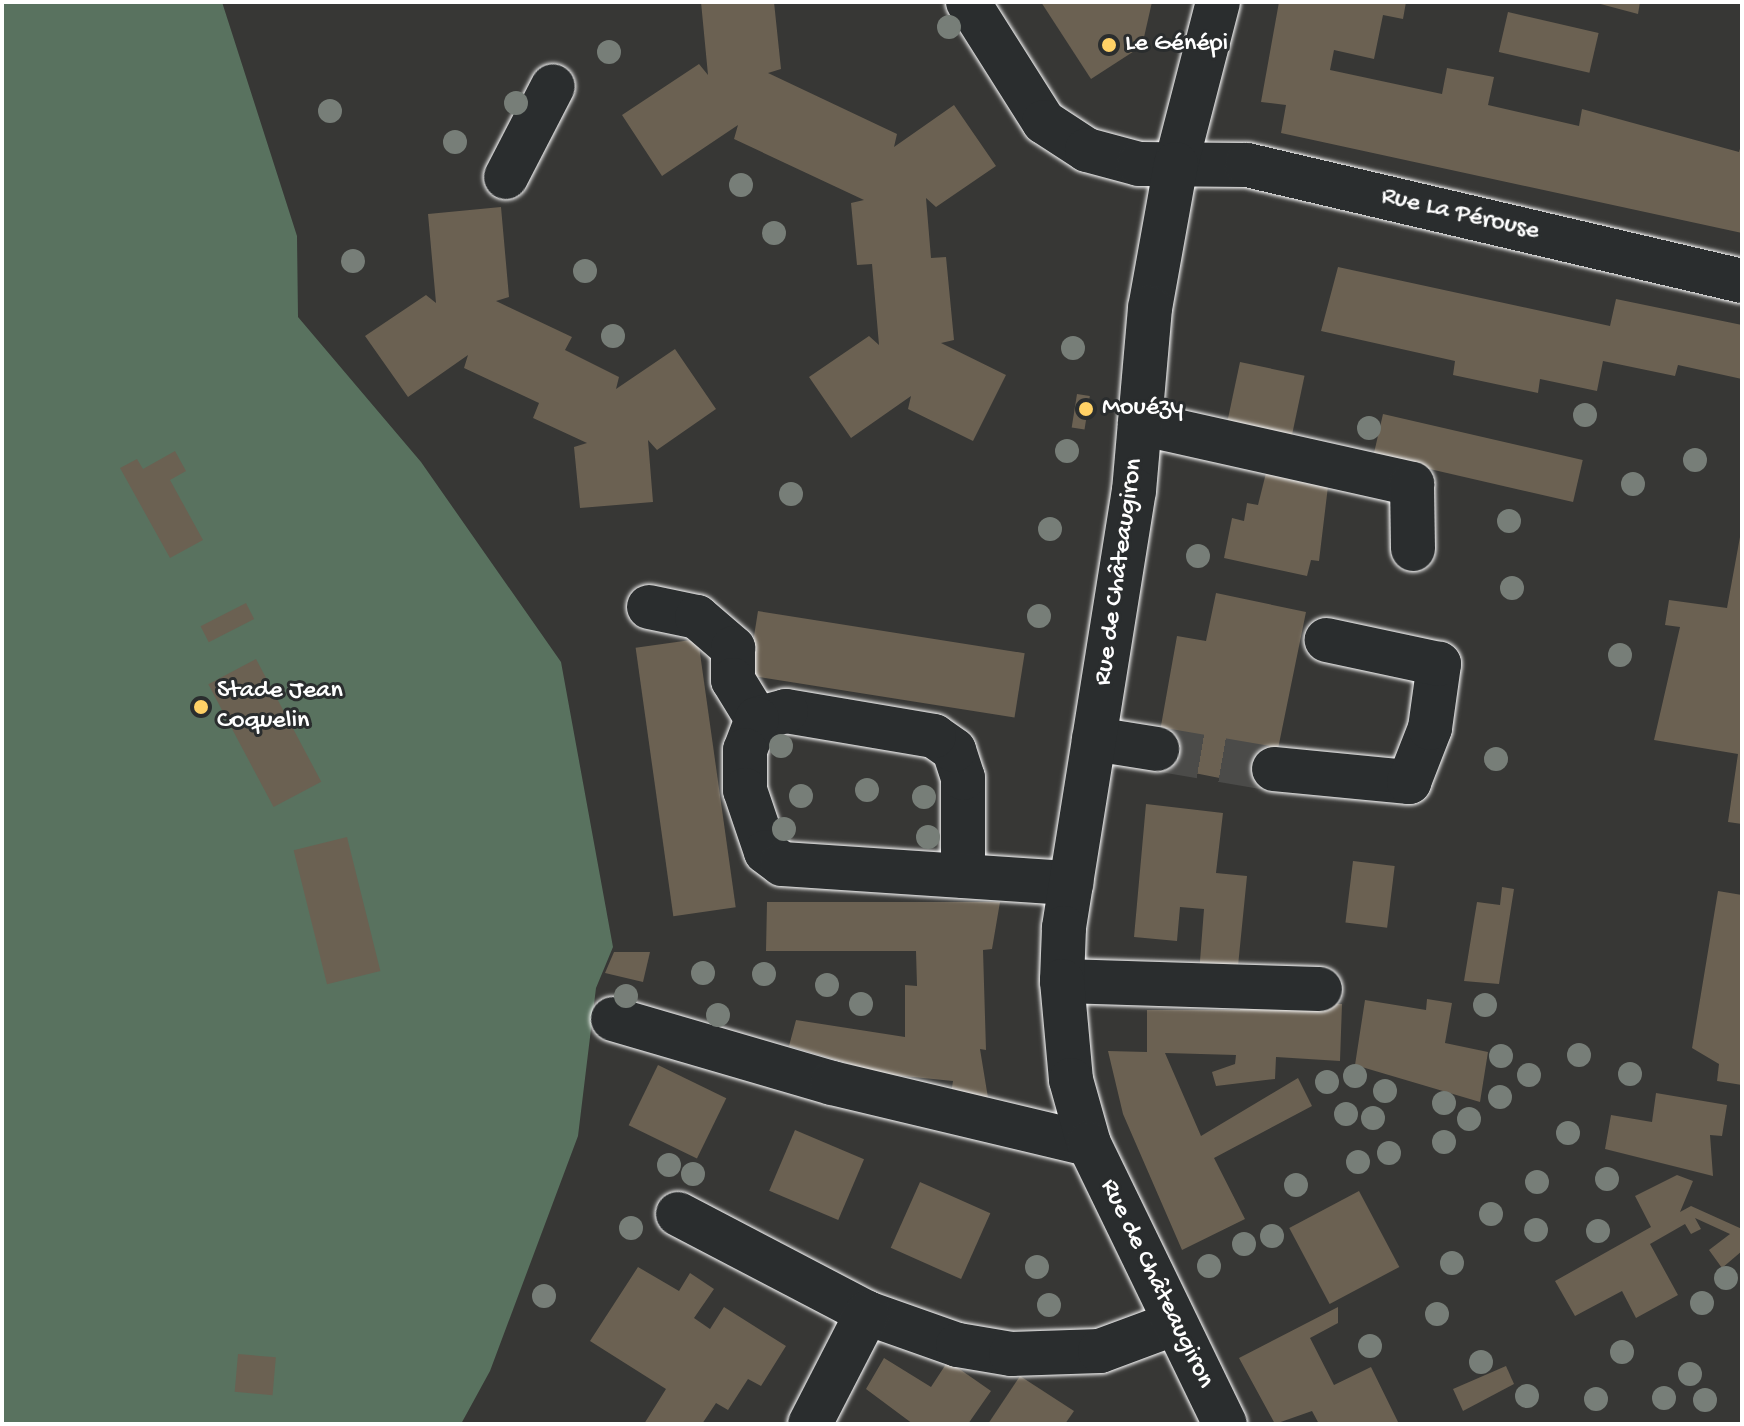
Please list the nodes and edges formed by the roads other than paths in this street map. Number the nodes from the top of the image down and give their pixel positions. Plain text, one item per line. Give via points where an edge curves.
1 (968, 2) edge
2 (1218, 2) edge
3 (553, 86) dead end
4 (1176, 164) junction
5 (506, 177) dead end
6 (1742, 281) edge
7 (1140, 423) junction
8 (1413, 549) dead end
9 (649, 607) dead end
10 (1327, 640) dead end
11 (757, 719) junction
12 (1094, 739) junction
13 (1157, 749) tunnel mouth
14 (1274, 769) tunnel mouth
15 (963, 876) junction
16 (1071, 883) junction
17 (1062, 981) junction
18 (1320, 989) dead end
19 (613, 1019) dead end
20 (1089, 1144) junction
21 (678, 1214) dead end
22 (867, 1313) junction
23 (1173, 1324) junction
24 (810, 1424) edge
25 (1225, 1424) edge

1 - 4 main road, Rue La Pérouse via 1044,122 1087,150
2 - 4 main road, Rue de Châteaugiron
3 - 5 main road
4 - 6 main road, Rue La Pérouse via 1247,165
4 - 7 main road, Rue de Châteaugiron via 1150,308
7 - 8 main road via 1412,484
7 - 12 main road, Rue de Châteaugiron
9 - 11 main road via 697,617 733,648 733,680
10 - 14 main road via 1439,664 1430,728 1409,782
11 - 15 main road via 786,711 934,736 954,750 963,778
11 - 15 main road via 745,750 745,790 766,852 782,864
12 - 13 main road
12 - 16 main road, Rue de Châteaugiron
15 - 16 main road
16 - 17 main road, Rue de Châteaugiron
17 - 18 main road
17 - 20 main road, Rue de Châteaugiron via 1071,1080
19 - 20 main road via 832,1083
20 - 23 main road, Rue de Châteaugiron
21 - 22 main road
22 - 23 main road via 1011,1354 1100,1351
22 - 24 main road
23 - 25 main road, Rue de Châteaugiron

